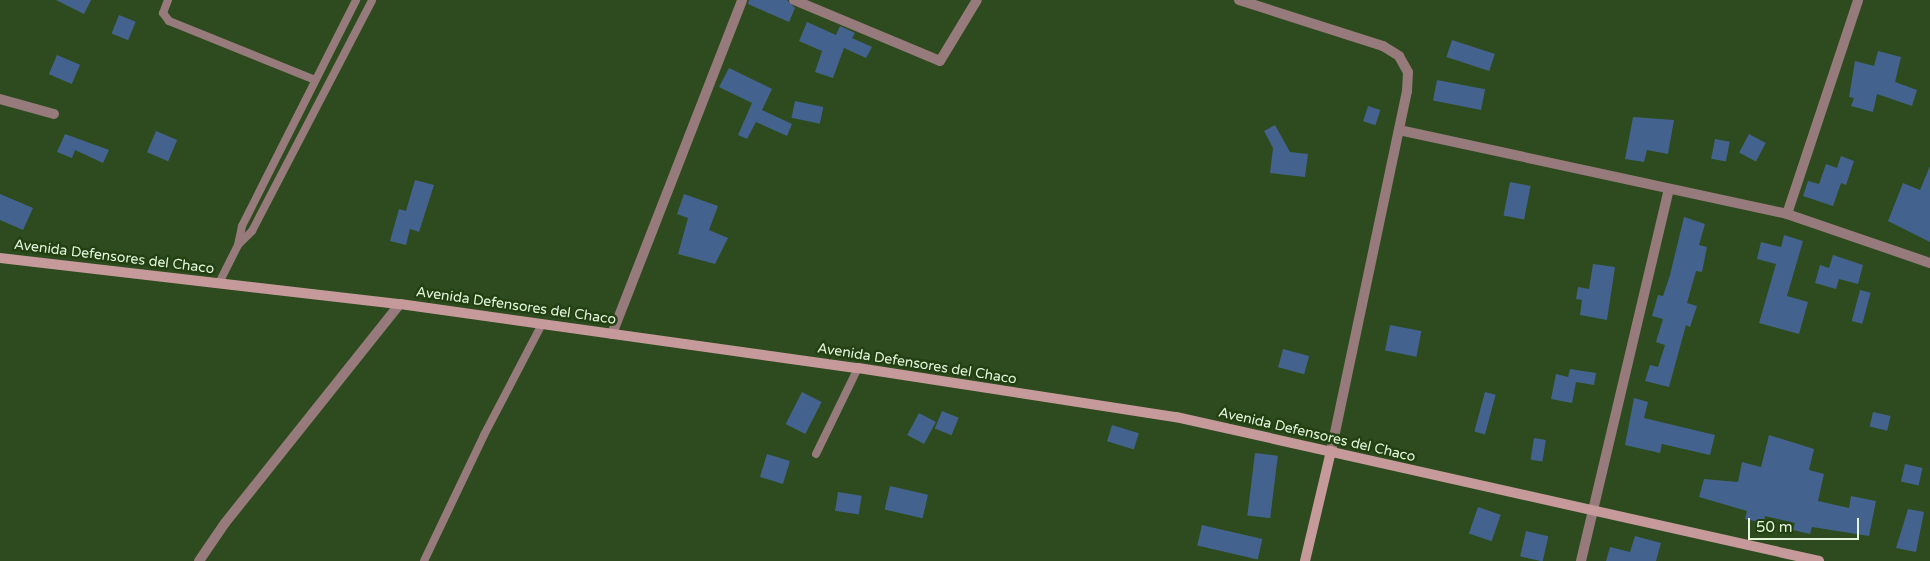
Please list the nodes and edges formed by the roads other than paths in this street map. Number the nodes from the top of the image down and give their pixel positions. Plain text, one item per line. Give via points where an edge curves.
1 (168, 0) edge
2 (356, 0) edge
3 (372, 0) edge
4 (742, 0) edge
5 (794, 0) edge
6 (977, 0) edge
7 (1239, 0) edge
8 (1858, 0) edge
9 (315, 80) junction
10 (0, 99) edge
11 (54, 114) dead end
12 (1399, 130) junction
13 (1669, 189) junction
14 (1787, 214) junction
15 (238, 245) junction
16 (0, 258) edge
17 (1930, 263) edge
18 (219, 283) junction
19 (400, 304) junction
20 (542, 324) junction
21 (612, 334) junction
22 (858, 368) junction
23 (1331, 451) junction
24 (816, 454) dead end
25 (1593, 513) junction
26 (199, 561) edge
27 (424, 561) edge
28 (1305, 561) edge
29 (1581, 561) edge
30 (1819, 561) edge

1 - 9 lane via 163,13 169,21
2 - 9 lane
3 - 15 lane via 252,231
4 - 21 street
5 - 6 street via 940,61
7 - 12 street via 1383,46 1399,56 1408,72
8 - 14 street
9 - 15 lane via 242,226
10 - 11 street
12 - 13 street
12 - 23 street
13 - 14 street
13 - 25 street
14 - 17 street
15 - 18 lane
16 - 18 main road, Avenida Defensores del Chaco
18 - 19 main road, Avenida Defensores del Chaco
19 - 20 main road, Avenida Defensores del Chaco
19 - 26 street via 225,523
20 - 21 main road, Avenida Defensores del Chaco
20 - 27 lane
21 - 22 main road, Avenida Defensores del Chaco
22 - 23 main road, Avenida Defensores del Chaco via 1176,417
22 - 24 lane
23 - 25 main road, Avenida Defensores del Chaco
23 - 28 main road
25 - 29 street
25 - 30 main road, Avenida Defensores del Chaco

